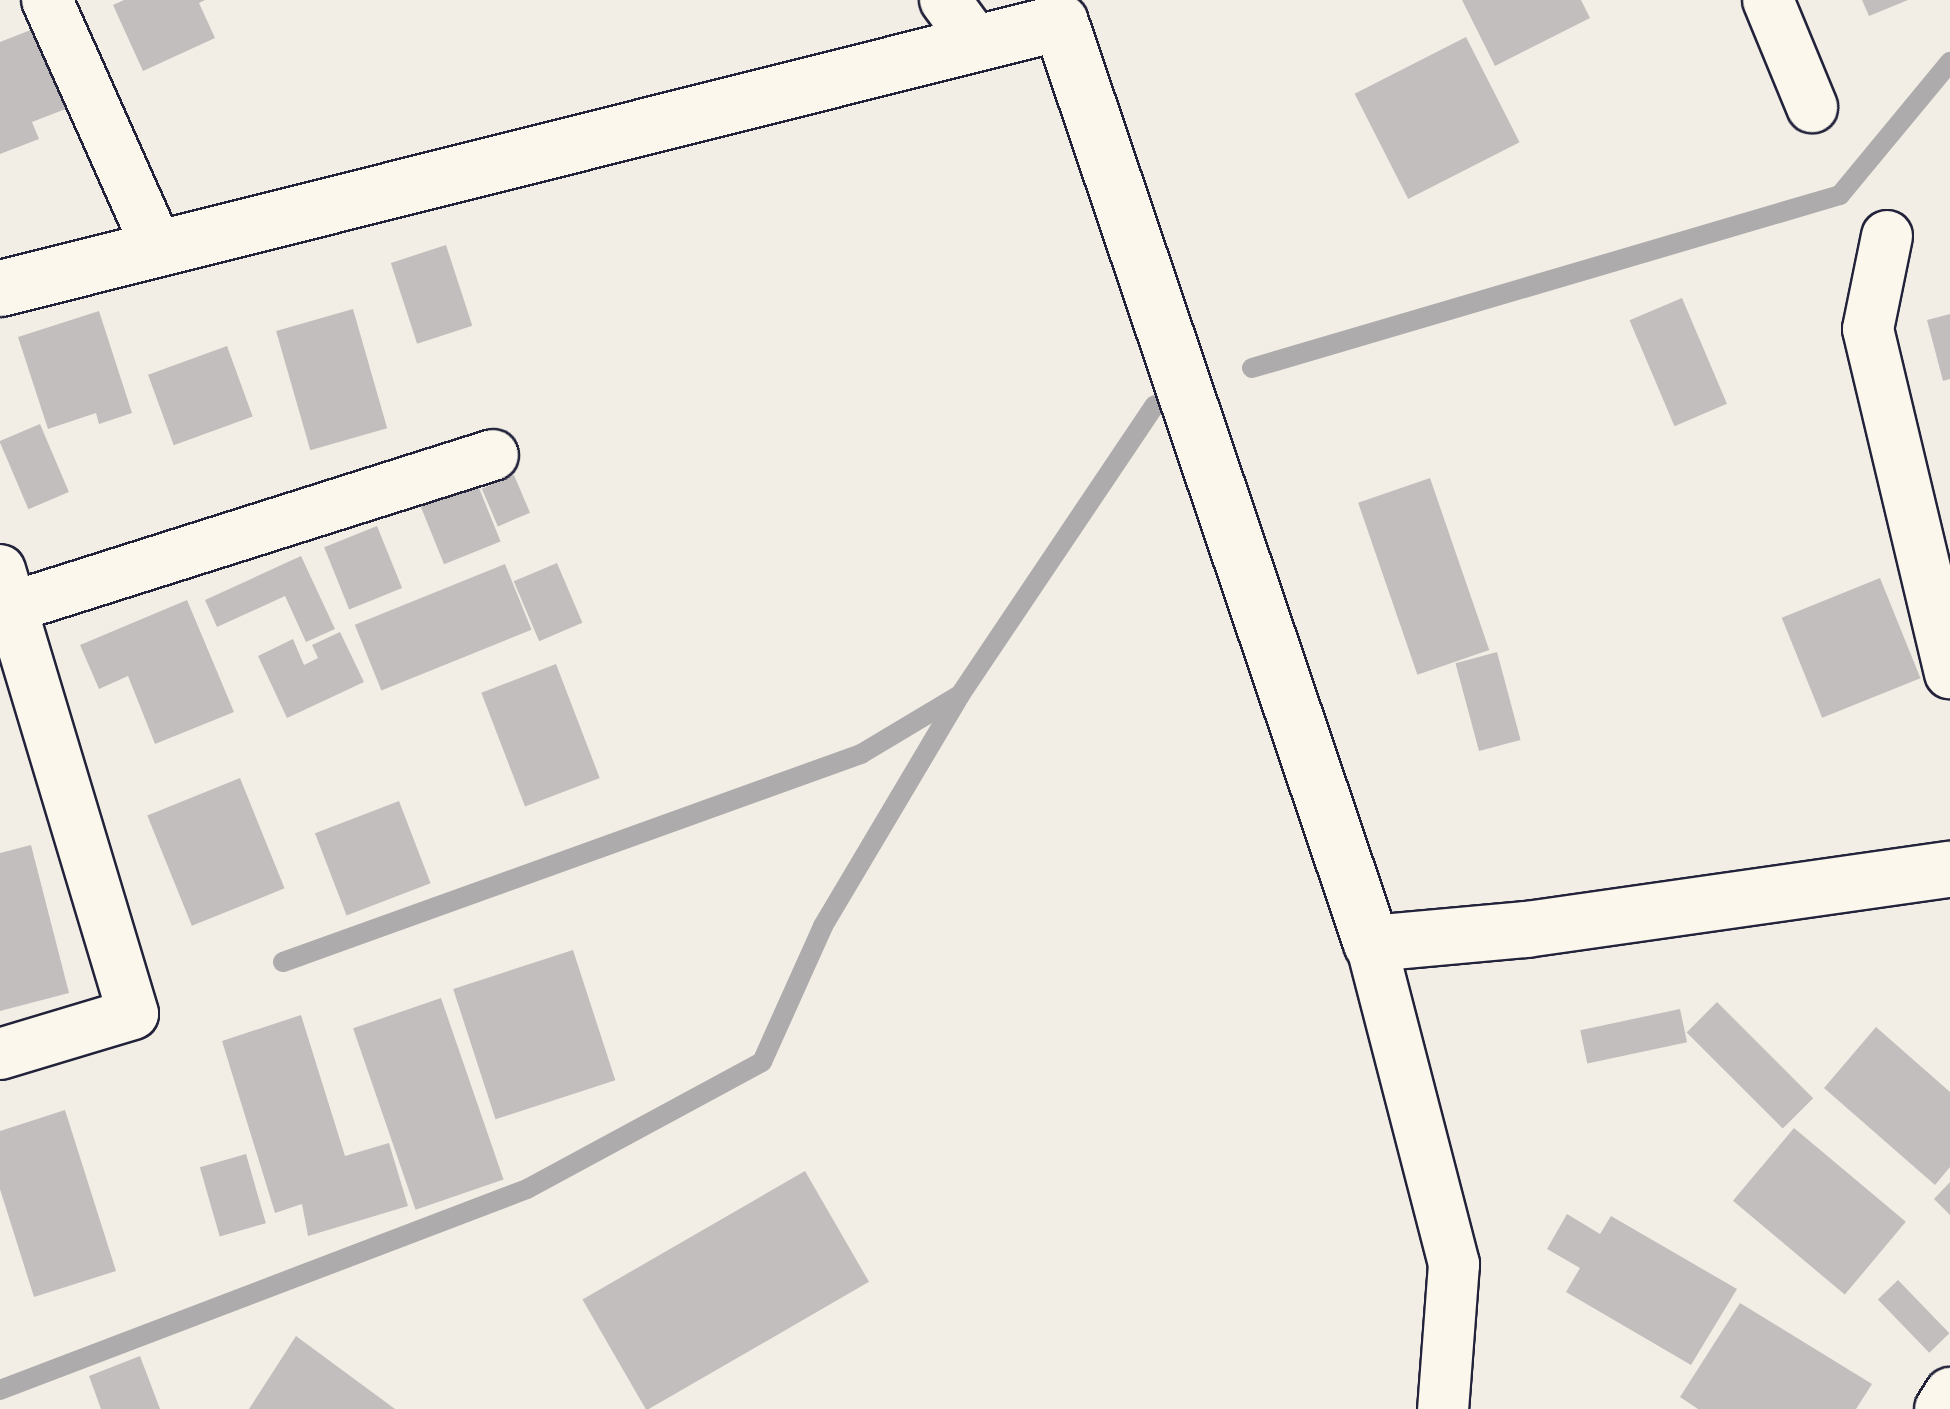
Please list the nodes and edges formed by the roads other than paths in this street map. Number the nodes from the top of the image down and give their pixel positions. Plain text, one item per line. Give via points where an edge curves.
1 (48, 0) edge
2 (1768, 0) edge
3 (1062, 11) edge
4 (960, 20) edge
5 (1812, 107) dead end
6 (1887, 236) dead end
7 (158, 249) junction
8 (0, 288) edge
9 (493, 455) dead end
10 (4, 597) edge
11 (1950, 673) edge
12 (1950, 869) edge
13 (1371, 943) junction
14 (0, 1054) edge
15 (1950, 1393) edge
16 (1443, 1409) edge
17 (1940, 1409) edge

1 - 7 street
2 - 5 street
3 - 4 street
3 - 13 street
4 - 7 street
6 - 11 street via 1868,329
7 - 8 street
9 - 10 street
10 - 14 street via 133,1014
12 - 13 street via 1526,929
13 - 16 street via 1454,1264
15 - 17 street

